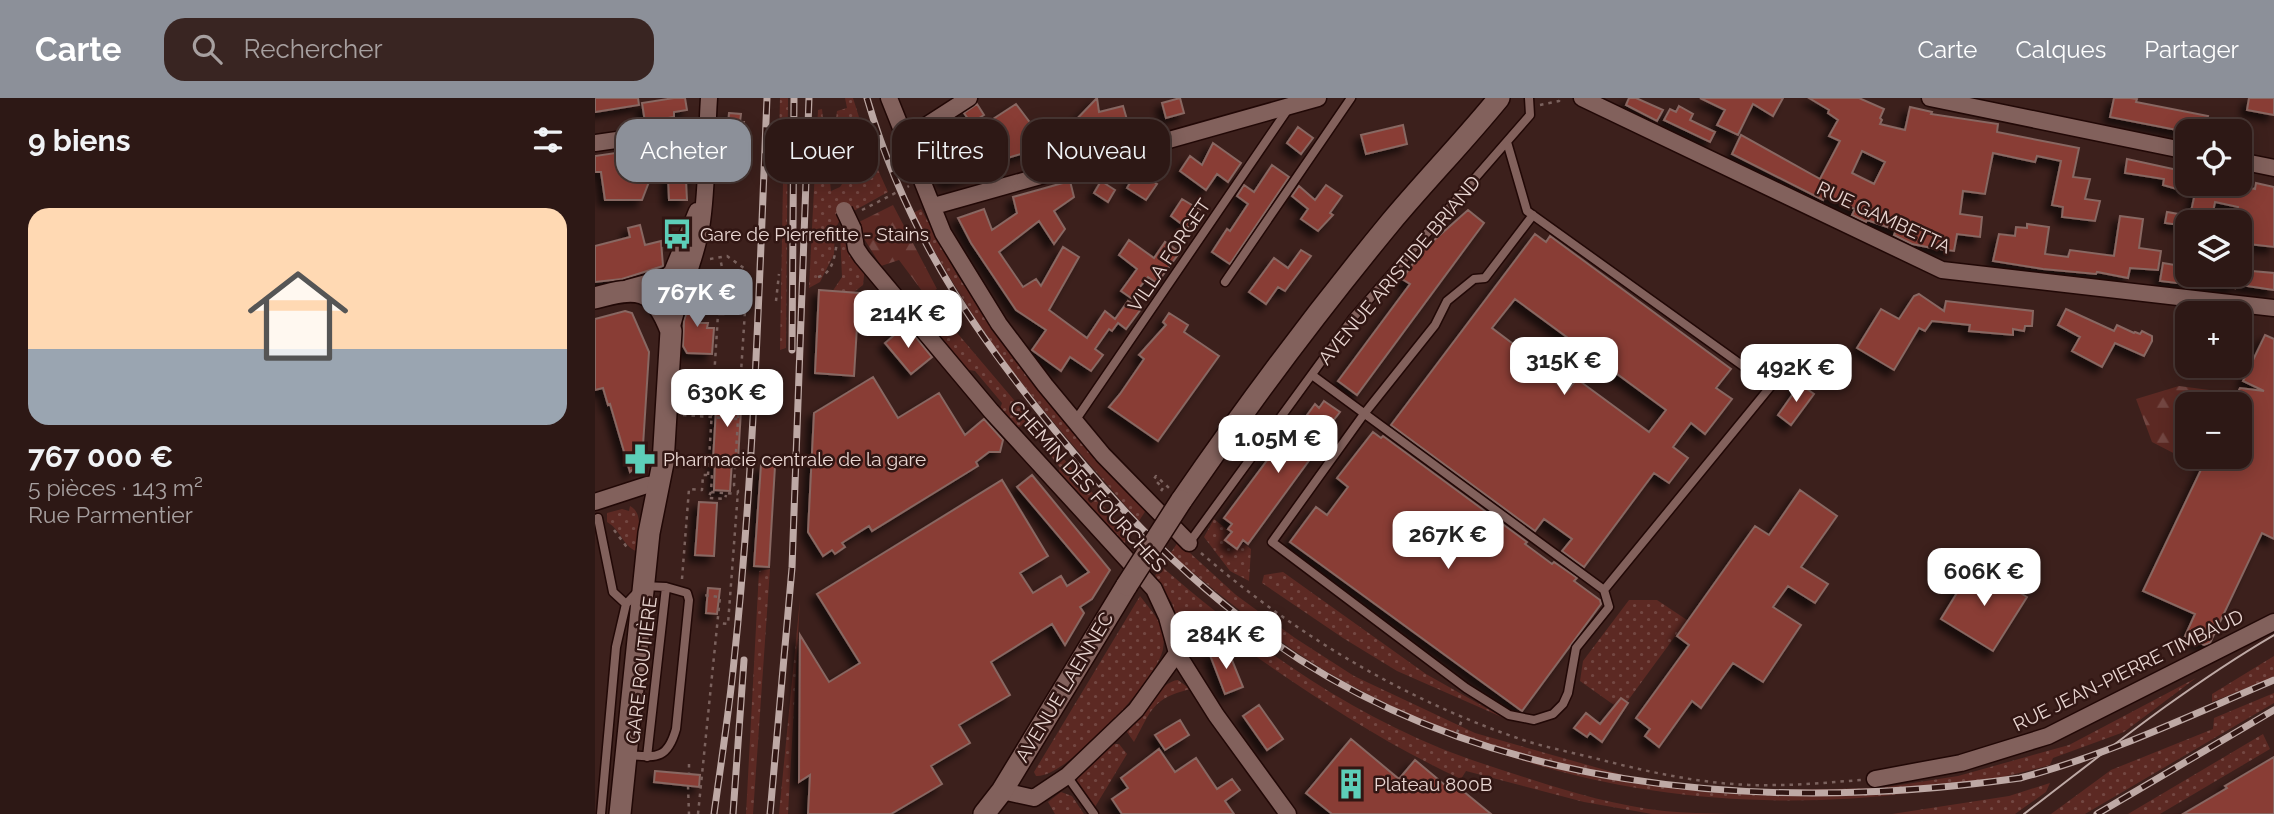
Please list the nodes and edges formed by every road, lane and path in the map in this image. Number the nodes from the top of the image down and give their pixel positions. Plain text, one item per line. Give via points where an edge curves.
1 (709, 98) edge
2 (889, 98) edge
3 (969, 98) edge
4 (1318, 98) edge
5 (1351, 98) edge
6 (1499, 98) edge
7 (1529, 98) edge
8 (1561, 98) edge
9 (1582, 98) edge
10 (1930, 98) edge
11 (1290, 107) junction
12 (1530, 108) junction
13 (708, 119) edge
14 (896, 119) edge
15 (936, 119) edge
16 (616, 140) edge
17 (1507, 142) junction
18 (595, 143) edge
19 (2175, 148) edge
20 (2252, 163) edge
21 (2274, 168) edge
22 (704, 182) edge
23 (923, 182) edge
24 (703, 196) junction
25 (841, 205) dead end
26 (934, 206) junction
27 (1533, 215) junction
28 (693, 258) junction
29 (720, 258) junction
30 (745, 268) dead end
31 (779, 274) dead end
32 (730, 282) dead end
33 (1226, 282) dead end
34 (626, 289) junction
35 (739, 293) dead end
36 (595, 298) edge
37 (776, 301) dead end
38 (2274, 308) edge
39 (721, 314) junction
40 (670, 331) junction
41 (1312, 375) junction
42 (667, 413) junction
43 (1364, 414) junction
44 (711, 417) junction
45 (738, 419) junction
46 (1075, 421) junction
47 (708, 475) junction
48 (658, 484) junction
49 (1163, 488) dead end
50 (738, 494) junction
51 (1175, 495) junction
52 (597, 510) edge
53 (601, 528) junction
54 (1189, 543) joint
55 (647, 556) junction
56 (682, 578) dead end
57 (1127, 585) joint
58 (643, 586) junction
59 (666, 587) junction
60 (1604, 590) junction
61 (703, 595) dead end
62 (626, 604) junction
63 (2274, 622) edge
64 (718, 623) junction
65 (1177, 653) junction
66 (1463, 717) dead end
67 (1457, 733) dead end
68 (637, 756) junction
69 (689, 764) dead end
70 (689, 774) dead end
71 (1067, 776) junction
72 (1875, 779) dead end
73 (688, 786) dead end
74 (1002, 791) junction
75 (601, 814) edge
76 (620, 814) edge
77 (689, 814) edge
78 (698, 814) edge
79 (984, 814) edge
80 (1094, 814) edge
81 (1288, 814) edge

1 - 13 street
2 - 14 street
3 - 15 street
4 - 11 street
5 - 33 lane
6 - 51 main road, AVENUE ARISTIDE BRIAND via 1392,222
7 - 12 lane
8 - 12 path
9 - 38 street, RUE GAMBETTA via 1942,270
10 - 19 street
11 - 26 street
11 - 46 lane, VILLA FORGET
12 - 17 lane, AVENUE ARISTIDE BRIAND via 1530,115
16 - 18 street
17 - 27 lane via 1527,211
17 - 41 lane, AVENUE ARISTIDE BRIAND via 1353,318
20 - 21 street
22 - 24 street
23 - 26 street
24 - 28 street via 702,225
24 - 34 street via 672,272
25 - 65 street, CHEMIN DES FOURCHES, bridge via 856,248 870,267 991,411 1154,589
26 - 46 street via 943,233 999,324
27 - 43 lane via 1485,278 1474,279 1447,301 1435,325
27 - 60 lane via 1771,386
28 - 29 path
28 - 40 street
29 - 30 path via 727,256
29 - 39 path
31 - 37 path
32 - 39 path via 729,314
34 - 36 main road
34 - 40 main road via 643,292 655,302
35 - 45 path via 745,311
39 - 44 path
40 - 42 main road
41 - 43 lane
41 - 54 lane, AVENUE ARISTIDE BRIAND
42 - 44 path
42 - 48 main road
43 - 60 lane
43 - 60 lane via 1272,542 1466,688 1509,715 1534,720 1553,714 1568,693 1576,648 1609,607
44 - 45 path
44 - 47 path
45 - 50 path via 734,485
46 - 54 street
47 - 50 path via 712,475 711,492
47 - 56 path via 703,475 702,490 689,489
48 - 52 street
48 - 55 main road
49 - 51 path via 1156,476
50 - 64 path via 728,624
51 - 57 main road, AVENUE ARISTIDE BRIAND, bridge
52 - 53 lane
53 - 55 path via 615,531 632,553
53 - 62 lane via 613,592
55 - 58 main road
57 - 74 main road, AVENUE LAENNEC
58 - 59 lane, GARE ROUTIÈRE
58 - 62 lane
58 - 68 main road
59 - 68 lane, GARE ROUTIÈRE
59 - 68 lane, GARE ROUTIÈRE via 685,591 689,600 672,741 660,755
61 - 64 path via 720,597
62 - 75 lane via 615,647
63 - 72 street, RUE JEAN-PIERRE TIMBAUD via 2039,739 1961,764
64 - 78 path
65 - 71 street, AVENUE LAENNEC via 1136,710
65 - 81 street, CHEMIN DES FOURCHES
66 - 67 path
68 - 76 main road
69 - 70 path
71 - 74 street, AVENUE LAENNEC via 1034,798
71 - 80 lane
73 - 77 path
74 - 79 main road, AVENUE LAENNEC

